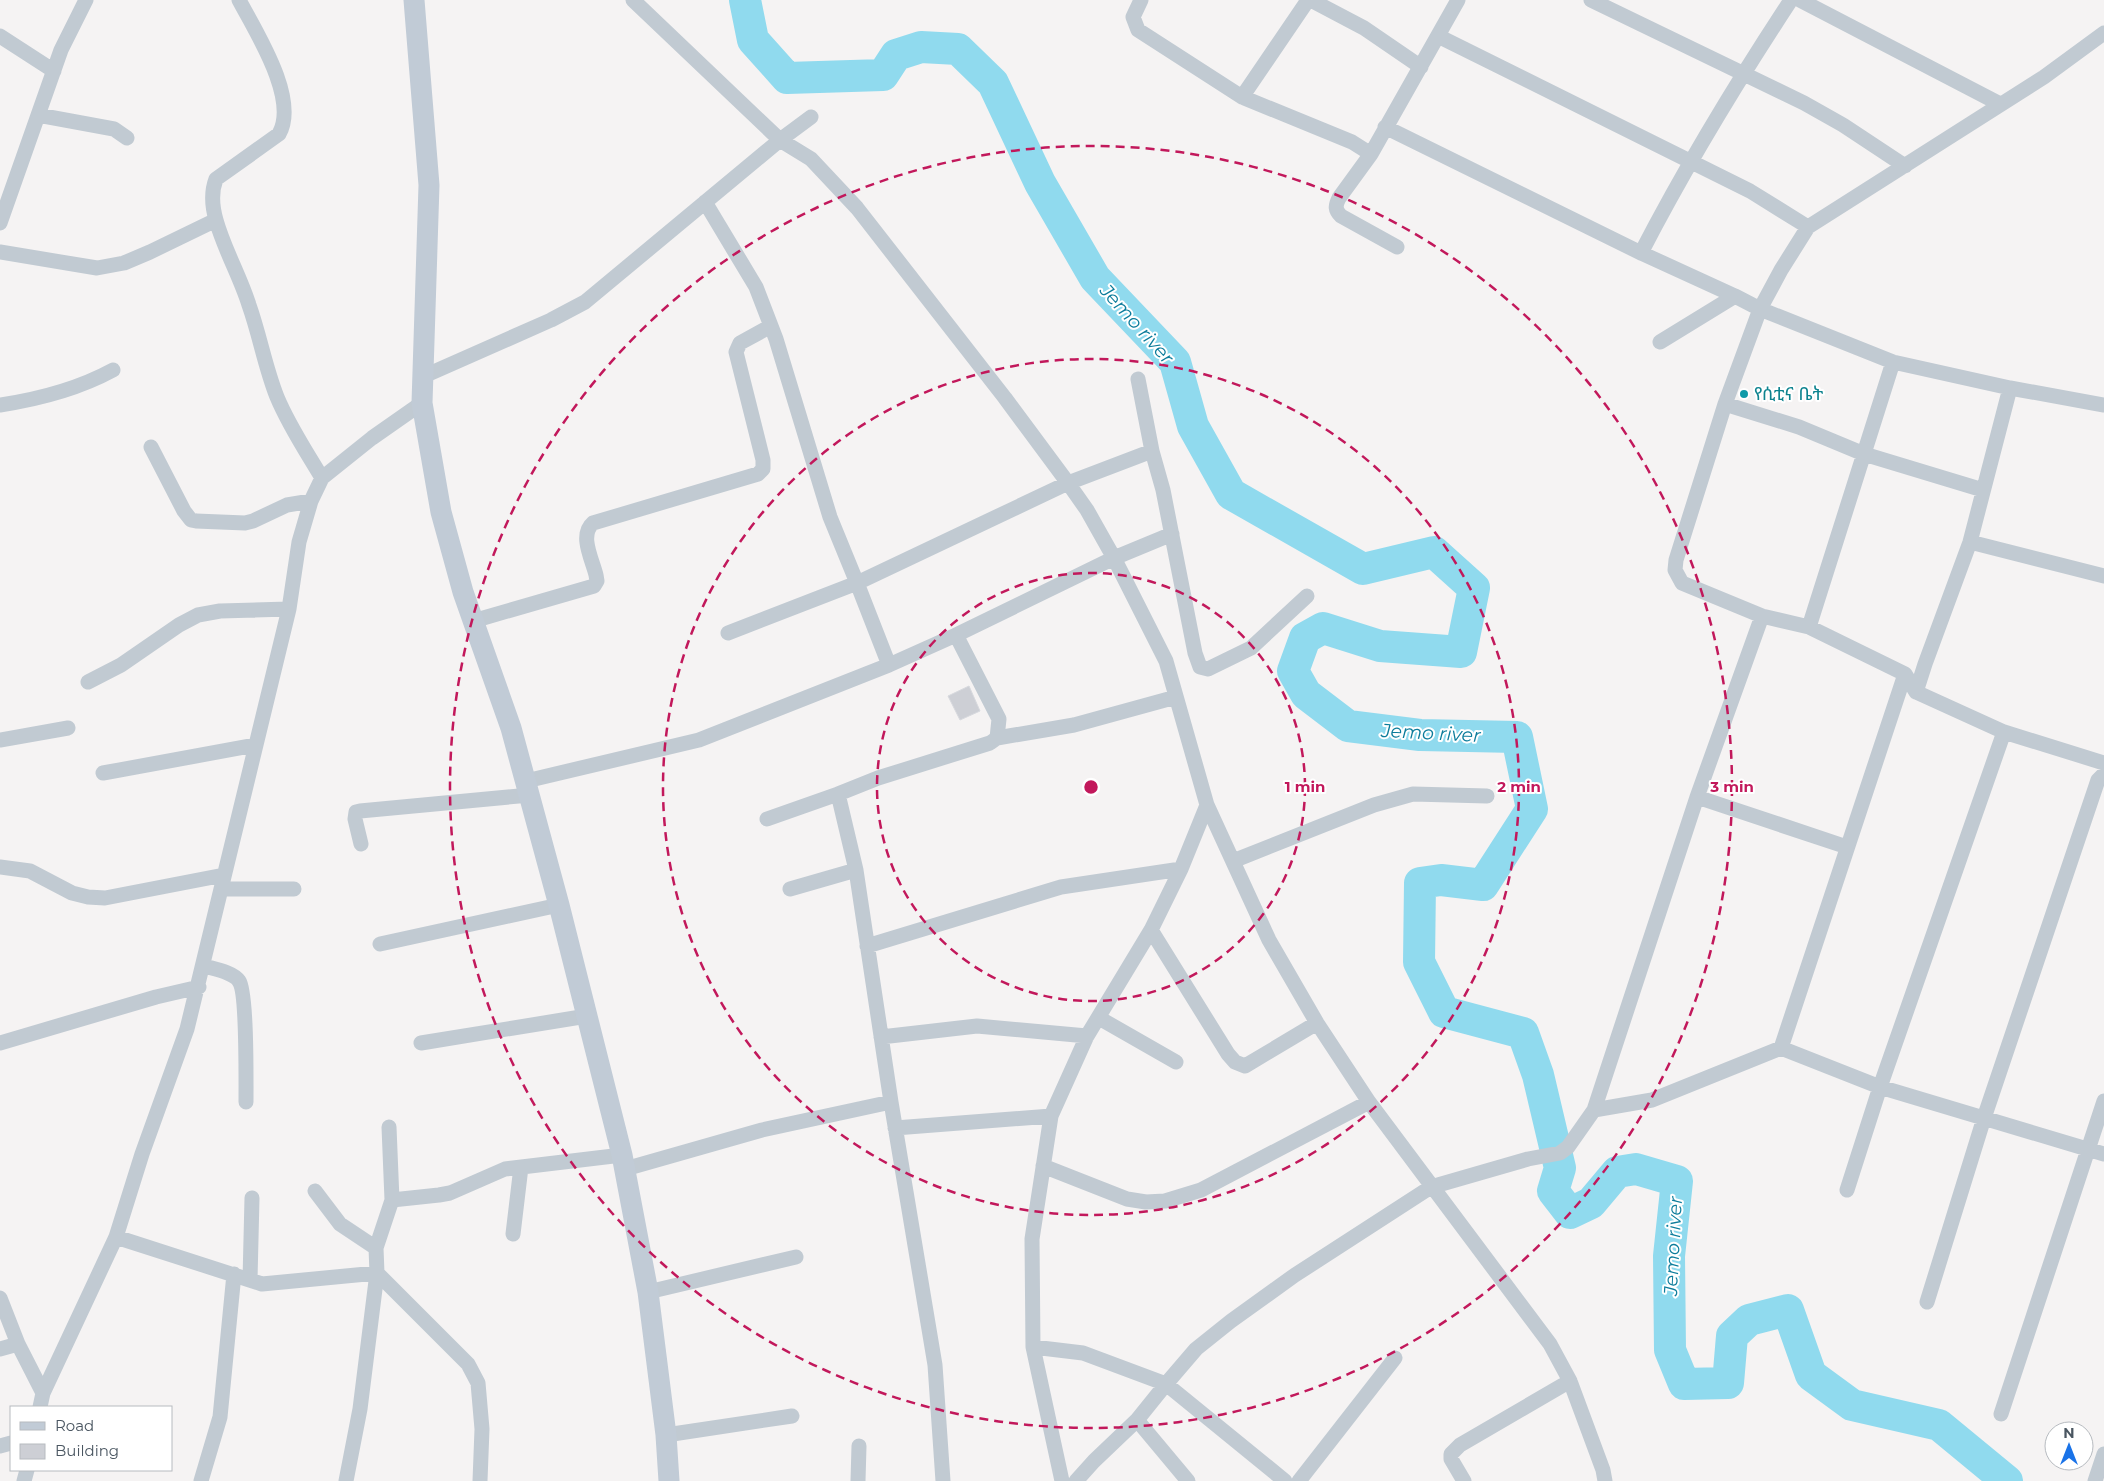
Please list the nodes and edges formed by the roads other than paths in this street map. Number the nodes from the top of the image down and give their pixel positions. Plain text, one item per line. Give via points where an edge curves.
1 (86, 0) edge
2 (239, 0) edge
3 (414, 0) edge
4 (632, 0) edge
5 (1141, 0) edge
6 (1310, 0) edge
7 (1458, 0) edge
8 (1591, 0) edge
9 (1791, 0) edge
10 (1800, 0) edge
11 (2104, 33) edge
12 (0, 36) edge
13 (1438, 36) junction
14 (1421, 67) junction
15 (54, 71) junction
16 (1742, 74) junction
17 (1242, 97) junction
18 (2000, 104) junction
19 (38, 115) junction
20 (811, 117) dead end
21 (1385, 128) junction
22 (127, 138) dead end
23 (780, 140) junction
24 (1371, 154) junction
25 (1690, 163) junction
26 (1905, 166) junction
27 (704, 202) junction
28 (216, 220) junction
29 (0, 223) edge
30 (1808, 227) junction
31 (1397, 246) dead end
32 (0, 252) edge
33 (1641, 253) junction
34 (1735, 296) junction
35 (1760, 309) junction
36 (771, 326) junction
37 (1660, 342) dead end
38 (1893, 362) junction
39 (113, 370) dead end
40 (422, 377) junction
41 (1138, 379) dead end
42 (2010, 388) junction
43 (422, 403) junction
44 (0, 404) edge
45 (1725, 404) junction
46 (2104, 405) edge
47 (151, 447) dead end
48 (1152, 451) junction
49 (1864, 454) junction
50 (322, 478) junction
51 (1068, 483) junction
52 (1983, 490) junction
53 (311, 501) junction
54 (1172, 534) junction
55 (1970, 542) junction
56 (1114, 558) junction
57 (2104, 576) edge
58 (857, 583) junction
59 (1307, 596) dead end
60 (289, 609) junction
61 (1762, 616) junction
62 (473, 621) junction
63 (1809, 628) junction
64 (728, 632) dead end
65 (956, 635) junction
66 (889, 665) junction
67 (1904, 674) junction
68 (88, 682) dead end
69 (1916, 692) junction
70 (1176, 697) junction
71 (68, 728) dead end
72 (2004, 732) junction
73 (997, 738) junction
74 (0, 740) edge
75 (256, 744) junction
76 (2104, 763) edge
77 (103, 773) dead end
78 (2104, 774) edge
79 (528, 788) junction
80 (838, 794) junction
81 (1487, 796) dead end
82 (1697, 797) junction
83 (1207, 804) junction
84 (767, 819) dead end
85 (361, 844) dead end
86 (1847, 847) junction
87 (1233, 861) junction
88 (0, 867) edge
89 (1180, 869) junction
90 (856, 870) junction
91 (222, 882) junction
92 (294, 889) dead end
93 (790, 889) dead end
94 (559, 905) junction
95 (1151, 930) junction
96 (380, 944) dead end
97 (867, 946) junction
98 (204, 966) junction
99 (199, 986) junction
100 (587, 1016) junction
101 (1099, 1018) junction
102 (1317, 1023) junction
103 (881, 1036) junction
104 (1087, 1036) junction
105 (0, 1043) edge
106 (421, 1043) dead end
107 (1782, 1048) junction
108 (1176, 1062) dead end
109 (1880, 1087) junction
110 (2104, 1101) edge
111 (246, 1102) dead end
112 (890, 1102) junction
113 (1369, 1102) junction
114 (1594, 1110) junction
115 (1051, 1116) junction
116 (1984, 1118) junction
117 (389, 1127) dead end
118 (895, 1128) junction
119 (2089, 1148) junction
120 (2104, 1154) edge
121 (624, 1162) junction
122 (1043, 1166) junction
123 (522, 1167) junction
124 (1431, 1187) junction
125 (1847, 1190) dead end
126 (315, 1191) dead end
127 (252, 1198) dead end
128 (392, 1200) junction
129 (513, 1234) dead end
130 (116, 1237) junction
131 (376, 1248) junction
132 (796, 1257) dead end
133 (377, 1273) junction
134 (234, 1274) junction
135 (250, 1280) junction
136 (648, 1292) junction
137 (0, 1298) edge
138 (1927, 1302) dead end
139 (18, 1344) junction
140 (1033, 1346) junction
141 (0, 1349) edge
142 (1395, 1358) dead end
143 (1570, 1381) junction
144 (1166, 1384) junction
145 (42, 1400) edge
146 (2001, 1414) dead end
147 (792, 1416) dead end
148 (1137, 1420) junction
149 (666, 1435) junction
150 (859, 1446) dead end
151 (2104, 1454) edge
152 (202, 1481) edge
153 (346, 1481) edge
154 (480, 1481) edge
155 (669, 1481) edge
156 (858, 1481) edge
157 (943, 1481) edge
158 (1062, 1481) edge
159 (1076, 1481) edge
160 (1188, 1481) edge
161 (1285, 1481) edge
162 (1299, 1481) edge
163 (1464, 1481) edge
164 (1605, 1481) edge
165 (2095, 1481) edge

1 - 15 street
2 - 28 street via 266,48 286,109 284,126 279,134 216,179 212,199
3 - 40 street via 429,185
4 - 23 street
5 - 17 street via 1133,17 1138,30
6 - 14 street via 1364,28
6 - 17 street
7 - 13 street
8 - 16 street
9 - 16 street
10 - 18 street
11 - 18 street via 2044,77
12 - 15 street
13 - 14 street
13 - 25 street
14 - 21 street
15 - 19 street
16 - 25 street
16 - 26 street via 1843,125
17 - 24 street via 1352,142
18 - 26 street
19 - 22 street via 114,129
19 - 29 street
20 - 23 street
21 - 24 street
21 - 33 street
23 - 27 street
23 - 51 street via 811,159 857,208
24 - 31 street via 1339,198 1336,211
25 - 30 street via 1750,191
25 - 33 street
26 - 30 street
27 - 36 street via 756,287
27 - 40 street via 585,302
28 - 32 street via 150,252 97,268
28 - 50 street via 250,306 278,398
30 - 35 street
33 - 34 street
34 - 35 street
34 - 37 street
35 - 38 street
35 - 45 street
36 - 58 street via 830,517
36 - 62 street via 740,344 736,352 763,460 763,469 758,474 593,523 587,528 586,537 597,581 594,586
38 - 42 street
38 - 49 street
39 - 44 street via 89,383 29,400
40 - 43 street
41 - 48 street
42 - 46 street
42 - 52 street
43 - 50 street
43 - 62 street via 441,512
45 - 49 street via 1799,426
45 - 61 street via 1675,570 1682,583
47 - 53 street via 191,520 245,523 287,506
48 - 51 street
48 - 54 street
49 - 52 street
49 - 63 street
50 - 53 street
51 - 56 street
51 - 58 street
52 - 55 street
53 - 60 street via 299,542
54 - 56 street
54 - 59 street via 1195,653 1203,669 1251,648
55 - 57 street
55 - 69 street
56 - 65 street
56 - 70 street via 1166,661
58 - 64 street
58 - 66 street
60 - 68 street via 220,611 198,615 121,665
60 - 75 street
61 - 63 street
61 - 82 street
62 - 79 street via 512,728
63 - 67 street
65 - 66 street
65 - 73 street via 999,718
66 - 79 street via 699,740
67 - 69 street
67 - 86 street
69 - 72 street
70 - 73 street via 1074,725
70 - 83 street
71 - 74 street
72 - 76 street
72 - 109 street
73 - 80 street
75 - 77 street
75 - 91 street
78 - 116 street via 2098,780
79 - 85 street via 356,812
79 - 94 street
80 - 84 street
80 - 90 street
81 - 87 street via 1413,794 1374,804
82 - 86 street
82 - 114 street
83 - 87 street
83 - 89 street
86 - 107 street
87 - 102 street via 1269,940
88 - 91 street via 30,871 72,893 88,897 104,898
89 - 95 street
89 - 97 street via 1061,887
90 - 93 street
90 - 97 street
91 - 92 street
91 - 98 street
94 - 96 street
94 - 100 street
95 - 101 street
95 - 102 street via 1228,1054 1240,1065 1245,1066
97 - 103 street
98 - 99 street
98 - 111 street via 234,976 241,984
99 - 105 street
99 - 130 street
100 - 106 street
100 - 121 street
101 - 104 street
101 - 108 street
102 - 113 street
103 - 104 street via 977,1026
103 - 112 street
104 - 115 street
107 - 109 street
107 - 114 street via 1652,1100
109 - 116 street
109 - 125 street
110 - 119 street
112 - 118 street
112 - 121 street
113 - 122 street via 1201,1190 1165,1200 1127,1199
113 - 124 street
114 - 124 street via 1568,1147 1560,1153 1528,1158
115 - 118 street
115 - 122 street
116 - 119 street
116 - 138 street
117 - 128 street
118 - 157 street via 935,1365
119 - 120 street
119 - 146 street
121 - 123 street
121 - 136 street
122 - 140 street via 1032,1239
123 - 128 street via 505,1170 439,1196
123 - 129 street
124 - 143 street via 1550,1344
124 - 144 street via 1295,1275 1231,1321 1196,1350
126 - 131 street via 340,1224
127 - 135 street
128 - 131 street
130 - 134 street
130 - 145 street
131 - 133 street
132 - 136 street
133 - 135 street via 274,1284
133 - 153 street via 360,1409
133 - 154 street via 468,1364 478,1383 482,1429
134 - 135 street
134 - 152 street via 220,1418
136 - 149 street
137 - 139 street
139 - 141 street
139 - 145 street
140 - 144 street via 1083,1353
140 - 158 street
142 - 162 street
143 - 163 street via 1460,1445 1452,1459
143 - 164 street
144 - 148 street
144 - 161 street
147 - 149 street
148 - 159 street
148 - 160 street
149 - 155 street
150 - 156 street
151 - 165 street

